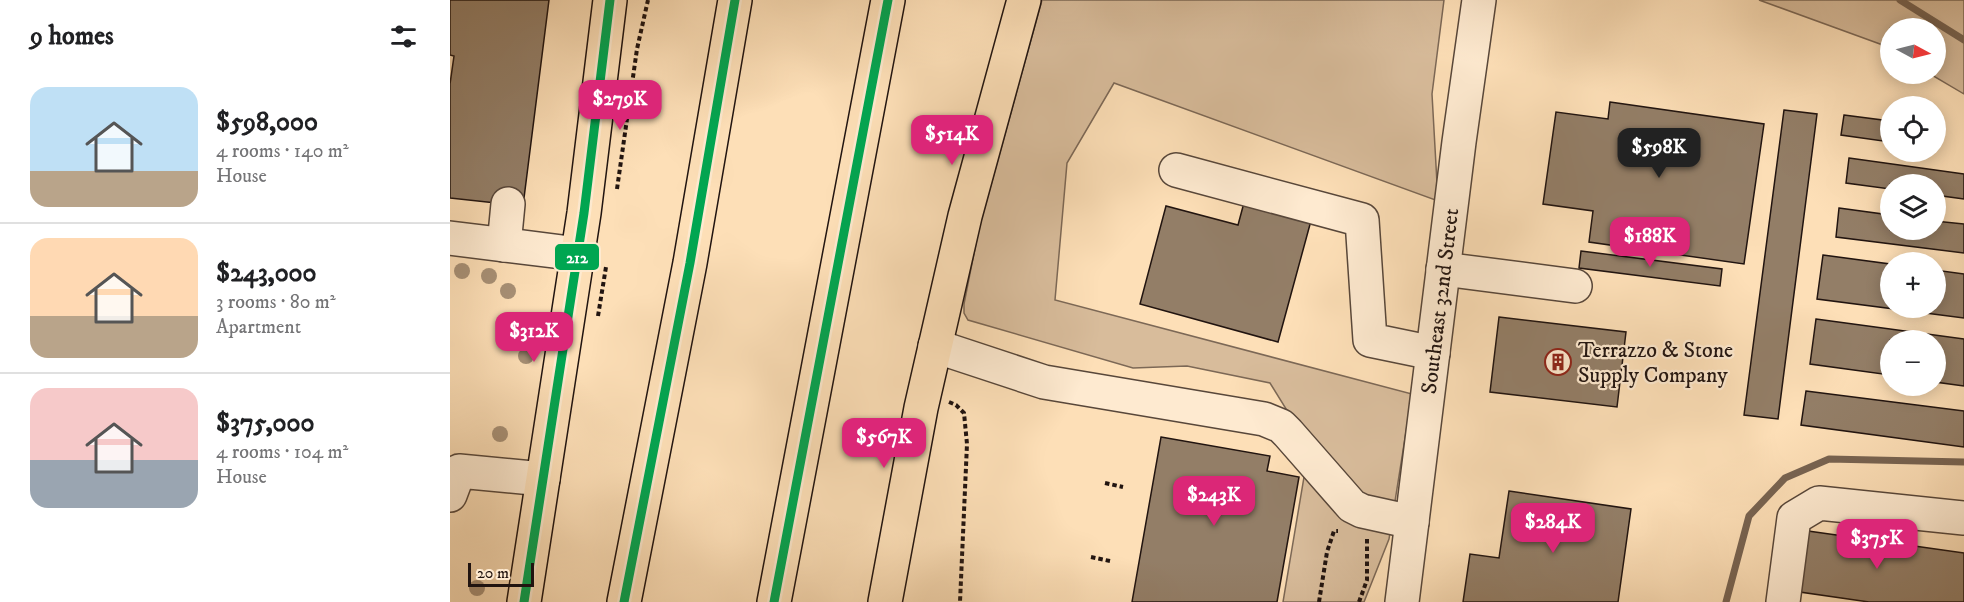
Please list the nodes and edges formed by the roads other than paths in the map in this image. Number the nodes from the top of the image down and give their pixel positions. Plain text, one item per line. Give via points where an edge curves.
1 (610, 0) edge
2 (735, 0) edge
3 (888, 0) edge
4 (902, 0) edge
5 (1024, 0) edge
6 (1479, 0) edge
7 (874, 75) junction
8 (1176, 170) dead end
9 (508, 204) dead end
10 (450, 238) edge
11 (504, 245) junction
12 (578, 254) junction
13 (1443, 269) junction
14 (1575, 286) dead end
15 (935, 346) junction
16 (1433, 353) junction
17 (543, 479) junction
18 (450, 495) edge
19 (1964, 518) edge
20 (1412, 522) junction
21 (524, 602) edge
22 (624, 602) edge
23 (774, 602) edge
24 (885, 602) edge
25 (1402, 602) edge
26 (1783, 602) edge

1 - 12 main road
2 - 22 main road via 690,263
3 - 7 main road
4 - 7 main road
5 - 15 main road via 965,216
6 - 13 lane, Southeast 32nd Street
7 - 23 main road
8 - 16 lane via 1362,220 1370,340
9 - 11 lane
10 - 11 lane
11 - 12 lane
12 - 17 main road
13 - 14 lane
13 - 16 lane, Southeast 32nd Street
15 - 20 lane via 1044,382 1264,419 1281,426 1352,506 1362,512
15 - 24 main road
16 - 20 lane, Southeast 32nd Street
17 - 18 lane via 459,471
17 - 21 main road
19 - 26 lane via 1819,503 1794,518
20 - 25 lane, Southeast 32nd Street

